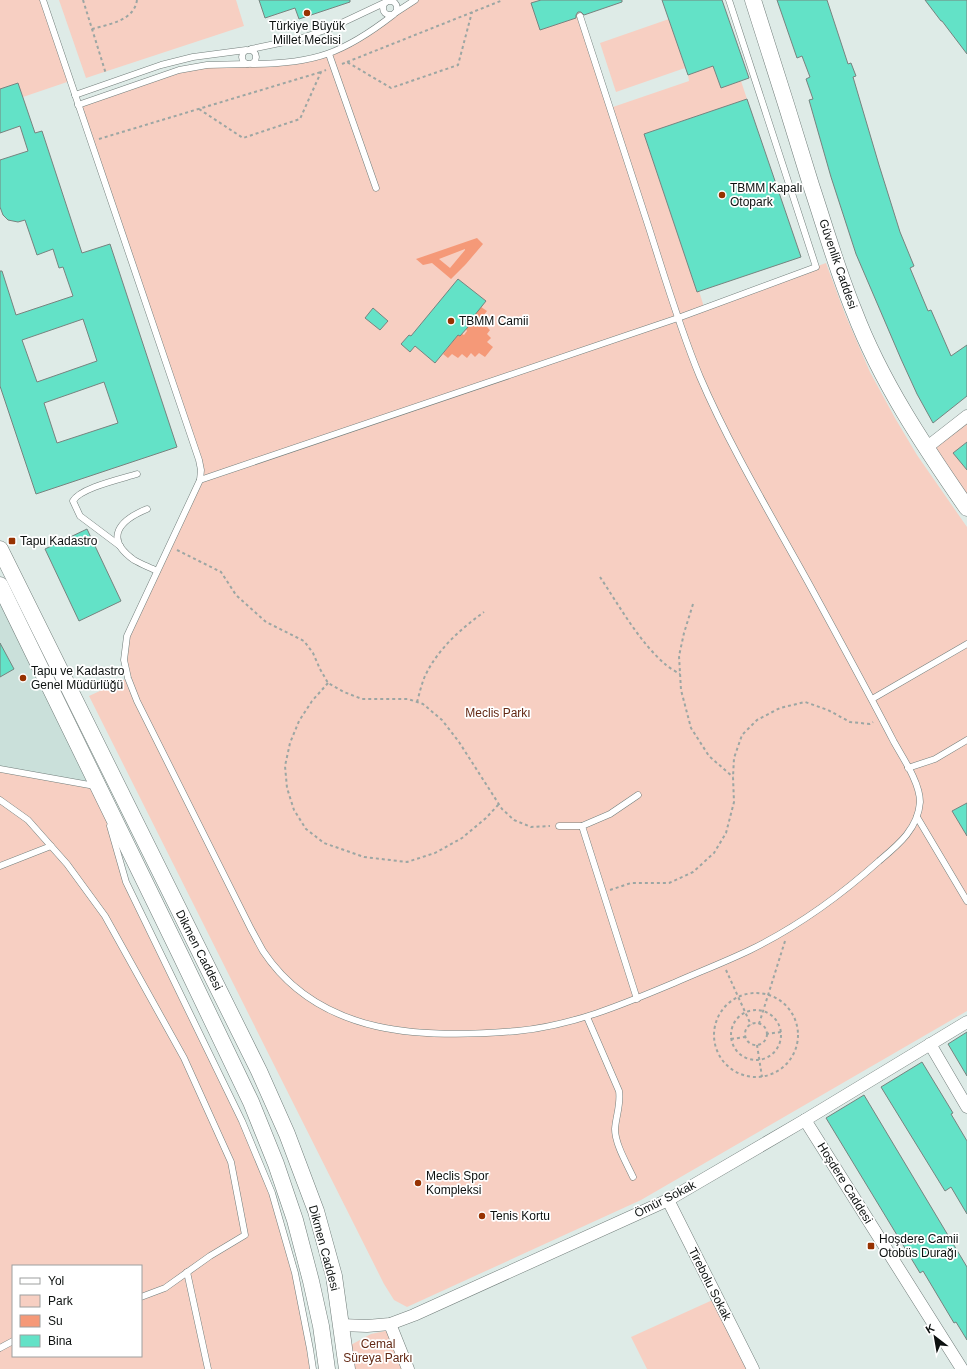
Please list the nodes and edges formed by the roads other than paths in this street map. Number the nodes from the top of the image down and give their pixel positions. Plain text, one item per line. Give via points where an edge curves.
1 (43, 0) edge
2 (415, 0) edge
3 (729, 0) edge
4 (753, 0) edge
5 (388, 1) edge
6 (394, 14) junction
7 (580, 16) dead end
8 (249, 50) junction
9 (329, 54) junction
10 (249, 64) junction
11 (75, 95) junction
12 (78, 105) junction
13 (376, 188) dead end
14 (678, 318) junction
15 (967, 416) edge
16 (926, 448) junction
17 (137, 474) dead end
18 (200, 480) junction
19 (967, 508) edge
20 (147, 509) dead end
21 (120, 546) junction
22 (0, 549) edge
23 (157, 571) junction
24 (0, 585) edge
25 (967, 644) edge
26 (872, 699) junction
27 (967, 740) edge
28 (908, 768) junction
29 (0, 769) edge
30 (99, 787) junction
31 (638, 795) dead end
32 (0, 800) edge
33 (917, 817) junction
34 (559, 826) road end
35 (582, 826) junction
36 (51, 846) junction
37 (0, 866) edge
38 (967, 901) edge
39 (636, 999) junction
40 (587, 1017) junction
41 (967, 1022) edge
42 (930, 1044) junction
43 (967, 1107) edge
44 (805, 1120) junction
45 (633, 1177) dead end
46 (668, 1200) junction
47 (187, 1272) junction
48 (142, 1297) edge
49 (390, 1324) junction
50 (341, 1325) junction
51 (321, 1326) junction
52 (12, 1342) edge
53 (0, 1348) edge
54 (208, 1369) edge
55 (313, 1369) edge
56 (327, 1369) edge
57 (347, 1369) edge
58 (408, 1369) edge
59 (752, 1369) edge
60 (962, 1369) edge

1 - 11 lane
2 - 6 lane
3 - 14 lane via 816,267
4 - 16 main road, Güvenlik Caddesi via 835,260 854,312 880,368
5 - 6 lane via 396,4
5 - 6 lane via 383,6 384,13
5 - 8 lane via 331,28 299,39
6 - 9 lane via 356,41
7 - 14 lane
8 - 10 lane via 242,56
8 - 10 lane via 257,56 256,61
8 - 11 lane via 187,58
9 - 10 lane via 300,61
9 - 13 lane
10 - 12 lane via 207,65 179,70
11 - 12 lane
12 - 18 lane via 199,460
14 - 18 lane
14 - 26 lane via 701,378 725,429
15 - 16 street
16 - 19 main road, Güvenlik Caddesi
17 - 21 lane via 87,490 72,501 80,516
18 - 23 lane
20 - 21 lane via 127,519 120,526 117,537
21 - 23 lane via 135,560
22 - 50 main road, Dikmen Caddesi via 259,1071 287,1134 322,1233 334,1276
23 - 40 lane via 127,636 124,660 128,678 137,701 251,929 263,951 283,976 305,996 328,1009 352,1020 395,1030 455,1035 493,1033 529,1030
24 - 30 main road, Dikmen Caddesi
25 - 26 lane
26 - 28 lane
27 - 28 lane via 935,760
28 - 33 lane via 918,789 920,801
29 - 30 lane
30 - 51 main road, Dikmen Caddesi via 251,1102 295,1220
30 - 55 lane via 126,882 242,1122 272,1193 295,1274
31 - 35 lane via 610,814
32 - 36 lane via 28,820
33 - 38 lane
33 - 39 lane via 907,836 823,907 751,949
34 - 35 lane
35 - 39 lane
36 - 37 lane
36 - 47 lane via 105,916 184,1058 231,1162 245,1235
39 - 40 lane
40 - 45 lane via 619,1091 616,1138
41 - 42 street, Ömür Sokak
42 - 43 street
42 - 44 street, Ömür Sokak
44 - 46 street, Ömür Sokak
44 - 60 street, Hoşdere Caddesi
46 - 49 street, Ömür Sokak
46 - 59 street, Tirebolu Sokak
47 - 48 lane via 165,1288
47 - 54 lane
49 - 50 street, Ömür Sokak
49 - 58 street
50 - 51 main road
50 - 57 main road, Dikmen Caddesi
51 - 56 main road, Dikmen Caddesi
52 - 53 lane

